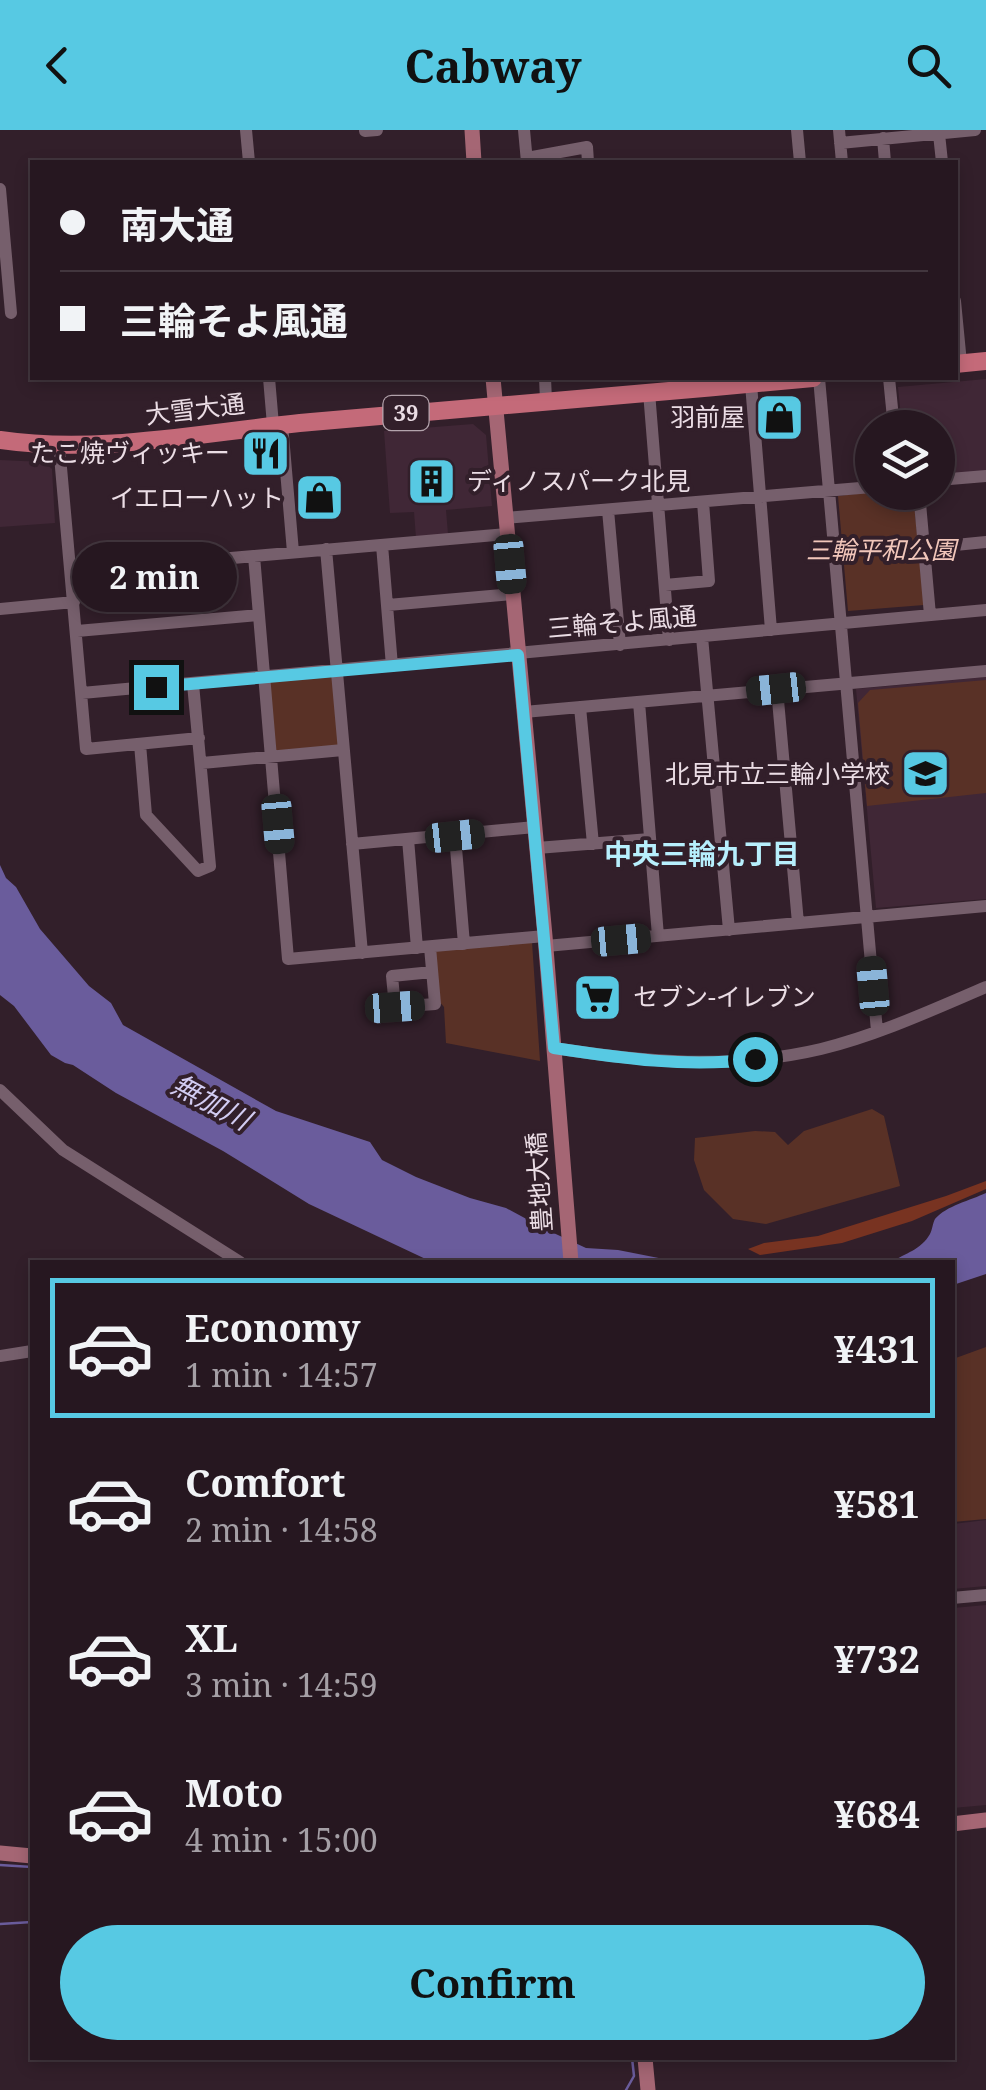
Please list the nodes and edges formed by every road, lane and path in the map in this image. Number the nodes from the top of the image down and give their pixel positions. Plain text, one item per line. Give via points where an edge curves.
1 (246, 130) edge
2 (377, 130) edge
3 (472, 130) edge
4 (524, 130) edge
5 (797, 130) edge
6 (975, 130) edge
7 (365, 131) edge
8 (959, 131) edge
9 (939, 134) junction
10 (839, 136) edge
11 (883, 138) junction
12 (249, 160) edge
13 (474, 160) edge
14 (527, 160) edge
15 (588, 160) edge
16 (800, 160) edge
17 (885, 160) edge
18 (942, 160) edge
19 (0, 189) edge
20 (2, 238) edge
21 (11, 313) dead end
22 (986, 360) edge
23 (958, 363) edge
24 (268, 380) edge
25 (493, 380) edge
26 (544, 380) edge
27 (794, 380) edge
28 (816, 380) edge
29 (889, 380) edge
30 (680, 383) edge
31 (751, 384) junction
32 (640, 388) edge
33 (546, 400) junction
34 (495, 405) junction
35 (892, 410) edge
36 (277, 425) junction
37 (0, 440) edge
38 (59, 445) junction
39 (986, 476) edge
40 (955, 479) edge
41 (855, 489) edge
42 (829, 491) junction
43 (760, 497) junction
44 (703, 502) junction
45 (659, 506) junction
46 (608, 510) junction
47 (921, 510) edge
48 (506, 526) junction
49 (986, 542) edge
50 (382, 545) junction
51 (924, 548) junction
52 (326, 550) junction
53 (292, 552) junction
54 (254, 556) junction
55 (71, 572) junction
56 (665, 585) junction
57 (512, 594) junction
58 (74, 602) junction
59 (388, 604) junction
60 (0, 609) edge
61 (986, 610) edge
62 (258, 614) junction
63 (930, 615) junction
64 (840, 624) junction
65 (771, 630) junction
66 (77, 631) junction
67 (702, 637) junction
68 (670, 640) junction
69 (620, 645) junction
70 (518, 655) junction
71 (392, 666) junction
72 (336, 671) junction
73 (986, 671) edge
74 (264, 677) junction
75 (846, 683) junction
76 (193, 684) junction
77 (776, 689) junction
78 (82, 693) junction
79 (708, 696) junction
80 (639, 702) junction
81 (580, 707) junction
82 (524, 712) junction
83 (199, 738) junction
84 (140, 744) junction
85 (342, 750) junction
86 (272, 756) junction
87 (202, 763) junction
88 (535, 827) junction
89 (455, 836) junction
90 (408, 839) junction
91 (650, 839) junction
92 (352, 844) junction
93 (593, 844) junction
94 (537, 848) junction
95 (986, 906) edge
96 (867, 917) junction
97 (798, 923) junction
98 (728, 930) junction
99 (658, 936) junction
100 (546, 941) junction
101 (464, 944) junction
102 (423, 948) junction
103 (362, 953) junction
104 (432, 972) dead end
105 (986, 988) edge
106 (877, 1031) junction
107 (554, 1048) junction
108 (0, 1090) edge
109 (237, 1260) edge
110 (571, 1260) edge
111 (30, 1351) edge
112 (0, 1356) edge
113 (986, 1595) edge
114 (955, 1598) edge
115 (986, 1820) edge
116 (955, 1824) edge
117 (0, 1853) edge
118 (30, 1856) edge
119 (645, 2060) edge
120 (648, 2090) edge

1 - 12 street
2 - 7 street
3 - 13 main road
4 - 14 street
5 - 16 street
6 - 8 street
8 - 9 street
9 - 11 street
9 - 18 street
10 - 11 street
11 - 17 street
14 - 15 street via 587,147
19 - 20 street
20 - 21 street
22 - 23 highway
24 - 36 street
25 - 34 main road, 豊地大橋
26 - 33 street
27 - 31 highway, 大雪大通 / 39
28 - 42 street
29 - 35 street
30 - 31 highway, 大雪大通 / 39
30 - 32 highway, 大雪大通 / 39
31 - 43 street
32 - 33 highway, 大雪大通 / 39
32 - 45 street
33 - 34 highway, 大雪大通 / 39
34 - 36 highway, 大雪大通 / 39
34 - 48 main road, 豊地大橋
36 - 38 highway, 大雪大通 / 39
36 - 53 street
37 - 38 highway, 大雪大通 / 39
38 - 55 street
39 - 40 street
41 - 42 street
42 - 43 street
42 - 64 street
43 - 44 street
43 - 65 street
44 - 45 street
44 - 56 street via 710,581
45 - 46 street
45 - 56 street
46 - 48 street
46 - 69 street
47 - 51 street
48 - 50 street
48 - 57 main road, 豊地大橋
49 - 51 street
50 - 52 street
50 - 59 street
51 - 63 street
52 - 53 street
52 - 72 street
53 - 54 street
54 - 55 street
54 - 62 street
55 - 58 street
56 - 68 street
57 - 59 street
57 - 70 main road, 豊地大橋
58 - 60 street
58 - 66 street
59 - 71 street
61 - 63 street, 三輪そよ風通
62 - 66 street
62 - 74 street
63 - 64 street, 三輪そよ風通
64 - 65 street, 三輪そよ風通
64 - 75 street
65 - 67 street, 三輪そよ風通
66 - 78 street
67 - 68 street, 三輪そよ風通
67 - 79 street
68 - 69 street, 三輪そよ風通
69 - 70 street, 三輪そよ風通
70 - 71 street, 三輪そよ風通
70 - 82 main road, 豊地大橋
71 - 72 street, 三輪そよ風通
72 - 74 street, 三輪そよ風通
72 - 85 street
73 - 75 street
74 - 76 street, 三輪そよ風通
74 - 86 street
75 - 77 street
75 - 96 street
76 - 78 street, 三輪そよ風通
76 - 83 street
77 - 79 street
77 - 97 street
78 - 84 street via 86,748
79 - 80 street
79 - 98 street
80 - 81 street
80 - 91 street
81 - 82 street
81 - 93 street
82 - 88 main road, 豊地大橋
83 - 84 street
83 - 87 street
84 - 87 street via 146,815 198,871 210,866
85 - 86 street
85 - 92 street
86 - 87 street
86 - 103 street via 288,958
88 - 89 street
88 - 94 main road, 豊地大橋
89 - 90 street
89 - 101 street
90 - 92 street
90 - 102 street
91 - 93 street
91 - 99 street
92 - 103 street
93 - 94 street
94 - 100 main road, 豊地大橋
95 - 96 street
96 - 97 street
96 - 106 street
97 - 98 street
98 - 99 street
99 - 100 street
100 - 101 street
100 - 107 main road, 豊地大橋
101 - 102 street
102 - 103 street
102 - 104 street
105 - 106 street
106 - 107 street via 820,1049 732,1062 664,1062
107 - 110 main road, 豊地大橋
108 - 109 street via 62,1150
111 - 112 street
113 - 114 street
115 - 116 main road
117 - 118 main road
119 - 120 main road

